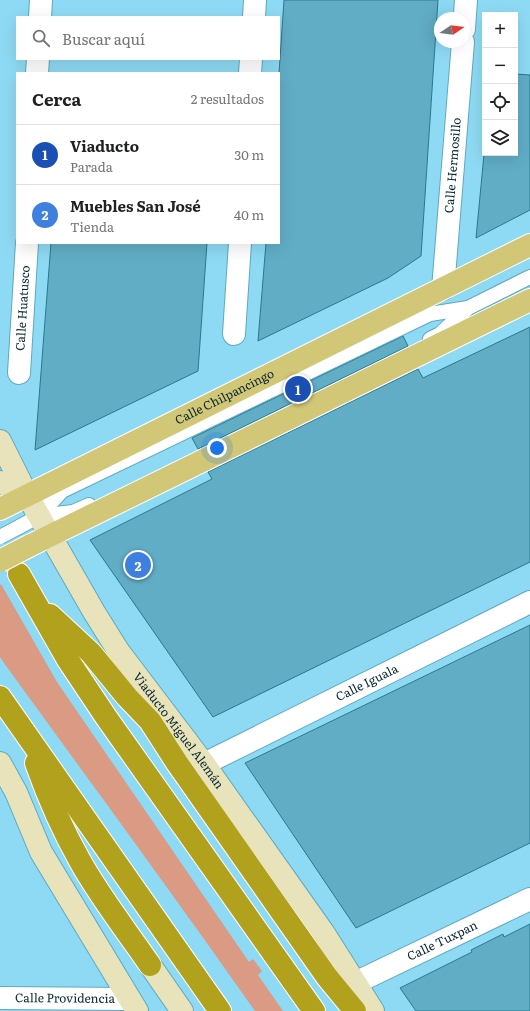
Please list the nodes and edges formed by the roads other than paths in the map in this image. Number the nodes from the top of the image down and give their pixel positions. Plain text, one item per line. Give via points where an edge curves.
1 (41, 0) edge
2 (255, 0) edge
3 (466, 0) edge
4 (465, 12) edge
5 (40, 16) edge
6 (254, 16) edge
7 (463, 48) edge
8 (38, 60) edge
9 (251, 60) edge
10 (37, 72) edge
11 (250, 72) edge
12 (27, 244) edge
13 (240, 244) edge
14 (530, 245) edge
15 (530, 277) edge
16 (443, 289) junction
17 (530, 300) edge
18 (468, 308) junction
19 (234, 334) dead end
20 (19, 373) dead end
21 (0, 441) edge
22 (0, 482) edge
23 (27, 495) junction
24 (4, 507) edge
25 (39, 516) junction
26 (50, 535) junction
27 (0, 537) edge
28 (24, 537) junction
29 (0, 561) edge
30 (19, 574) dead end
31 (32, 599) junction
32 (530, 602) edge
33 (0, 697) edge
34 (22, 729) junction
35 (0, 763) edge
36 (204, 764) junction
37 (530, 899) edge
38 (150, 965) junction
39 (355, 983) junction
40 (0, 998) edge
41 (133, 1005) edge
42 (168, 1011) edge
43 (182, 1011) edge
44 (220, 1011) edge
45 (314, 1011) edge
46 (354, 1011) edge
47 (373, 1011) edge

1 - 5 street
2 - 6 street
3 - 4 street
7 - 16 street, Calle Hermosillo
8 - 10 street
9 - 11 street
12 - 20 street, Calle Huatusco
13 - 19 street
14 - 16 main road, Calle Chilpancingo
15 - 18 lane
16 - 23 main road, Calle Chilpancingo
17 - 26 main road
18 - 25 lane via 440,334 123,488 73,512
18 - 25 lane via 430,314 111,468 62,492
21 - 23 main road, Viaducto Miguel Alemán
22 - 23 main road
23 - 24 main road, Calle Chilpancingo
23 - 25 main road, Viaducto Miguel Alemán
25 - 26 main road, Viaducto Miguel Alemán
25 - 28 lane
26 - 28 main road
26 - 36 main road, Viaducto Miguel Alemán via 119,652
27 - 28 lane, bridge
28 - 29 main road, bridge
30 - 31 highway
31 - 45 highway via 106,717
31 - 46 highway via 91,653 150,722 327,977
32 - 36 street, Calle Iguala
33 - 34 highway
34 - 38 highway via 56,815 80,861
34 - 44 highway
35 - 41 main road via 16,792 41,852
36 - 39 main road, Viaducto Miguel Alemán via 323,932
37 - 39 street, Calle Tuxpan
38 - 42 main road
38 - 43 main road
39 - 47 main road, Viaducto Miguel Alemán
40 - 41 street, Calle Providencia

